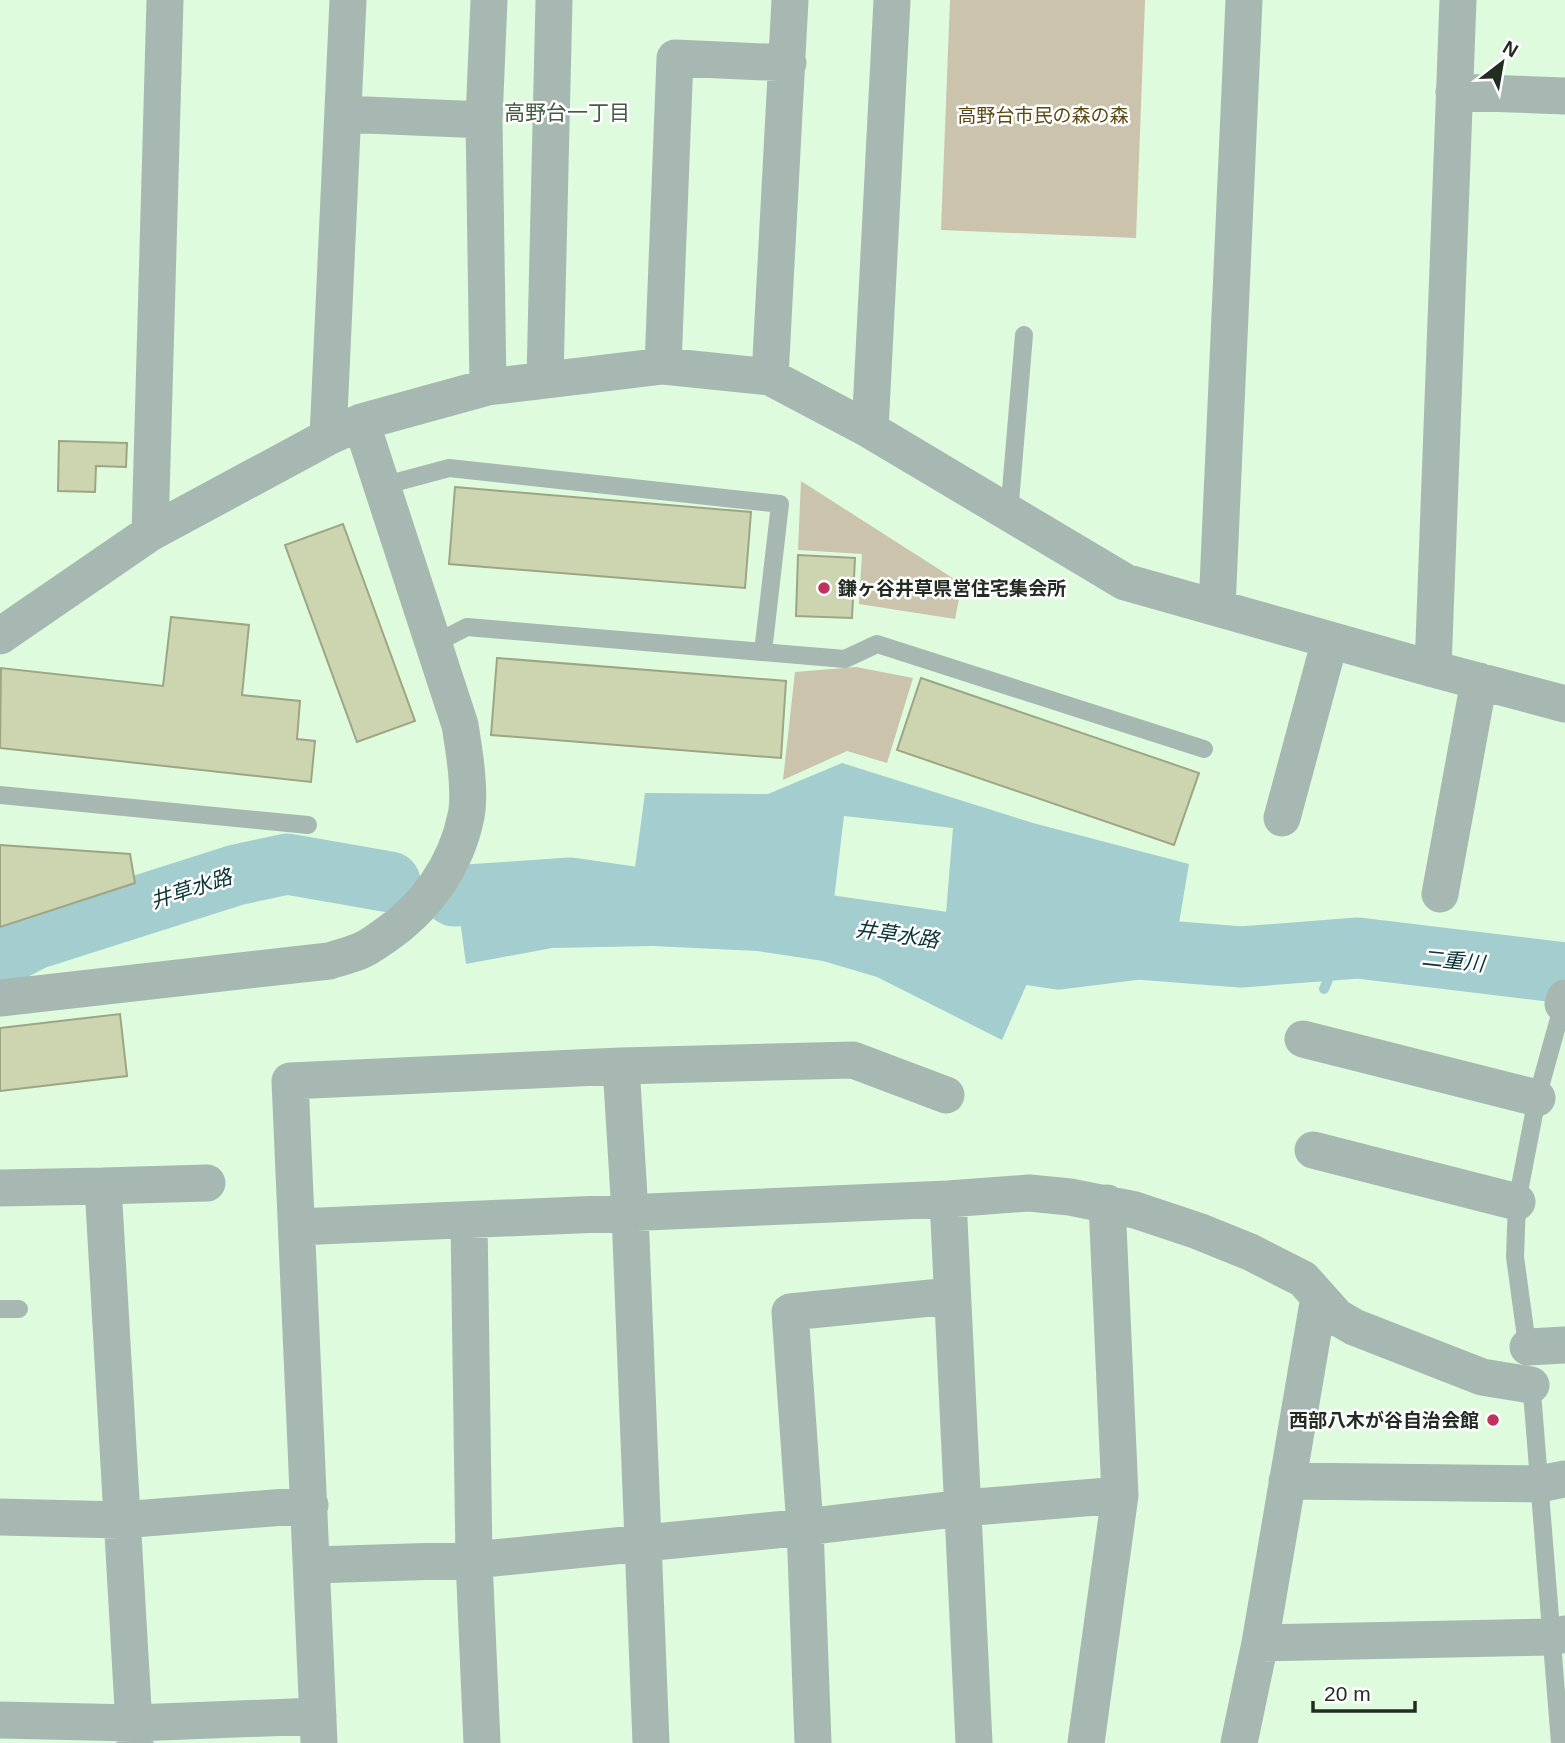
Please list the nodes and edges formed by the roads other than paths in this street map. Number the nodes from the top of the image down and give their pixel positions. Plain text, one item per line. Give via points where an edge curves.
1 (165, 0) edge
2 (348, 0) edge
3 (489, 0) edge
4 (554, 0) edge
5 (790, 0) edge
6 (892, 0) edge
7 (1244, 0) edge
8 (1458, 0) edge
9 (788, 63) junction
10 (1454, 92) junction
11 (1565, 96) edge
12 (343, 114) junction
13 (484, 120) junction
14 (1024, 335) dead end
15 (663, 366) junction
16 (771, 377) junction
17 (545, 379) junction
18 (488, 387) junction
19 (361, 422) junction
20 (870, 430) junction
21 (328, 438) junction
22 (382, 486) junction
23 (1009, 514) junction
24 (150, 533) junction
25 (1217, 608) junction
26 (0, 636) edge
27 (1330, 640) junction
28 (434, 644) junction
29 (763, 652) junction
30 (1433, 669) junction
31 (1479, 681) junction
32 (1565, 704) edge
33 (1204, 749) dead end
34 (0, 795) edge
35 (1282, 818) dead end
36 (308, 825) dead end
37 (1440, 894) dead end
38 (0, 998) edge
39 (1564, 1001) edge
40 (1303, 1040) dead end
41 (621, 1066) junction
42 (946, 1096) dead end
43 (1537, 1098) junction
44 (1313, 1150) dead end
45 (207, 1183) dead end
46 (103, 1186) junction
47 (0, 1188) edge
48 (948, 1199) junction
49 (1517, 1202) junction
50 (1107, 1203) junction
51 (630, 1213) junction
52 (469, 1221) junction
53 (297, 1227) junction
54 (951, 1296) junction
55 (1319, 1297) junction
56 (0, 1308) edge
57 (19, 1309) dead end
58 (1565, 1345) edge
59 (1528, 1347) junction
60 (1531, 1385) junction
61 (1287, 1481) junction
62 (1552, 1482) edge
63 (1120, 1496) junction
64 (310, 1505) junction
65 (963, 1508) junction
66 (0, 1517) edge
67 (121, 1520) junction
68 (805, 1527) junction
69 (645, 1543) junction
70 (474, 1560) junction
71 (313, 1565) junction
72 (1558, 1635) edge
73 (1260, 1643) junction
74 (0, 1720) edge
75 (318, 1730) edge
76 (134, 1733) edge
77 (482, 1743) edge
78 (651, 1743) edge
79 (813, 1743) edge
80 (974, 1743) edge
81 (1086, 1743) edge
82 (1239, 1743) edge
83 (1560, 1743) edge

1 - 24 street
2 - 12 street
3 - 13 street
4 - 17 street
5 - 9 street
6 - 20 street
7 - 25 street
8 - 10 street
9 - 15 street via 675,58
9 - 16 street
10 - 11 street
10 - 30 street
12 - 13 street
12 - 21 street
13 - 18 street
14 - 23 lane
15 - 16 street
15 - 17 street
16 - 20 street
17 - 18 street
18 - 19 street
19 - 21 street
19 - 22 street
20 - 23 street
21 - 24 street
22 - 28 street
22 - 29 lane via 449,468 780,504
23 - 25 street via 1125,582
24 - 26 street
25 - 27 street
27 - 30 street
27 - 35 street
28 - 29 lane via 467,627
28 - 38 street via 460,724 467,813 446,871 419,909 362,951 329,961
29 - 33 lane via 845,659 877,644
30 - 31 street
31 - 32 street
31 - 37 street
34 - 36 lane
39 - 43 lane
40 - 43 street
41 - 42 street via 853,1060
41 - 51 street
41 - 53 street via 290,1081
43 - 49 lane
44 - 49 street
45 - 46 street
46 - 47 street
46 - 67 street
48 - 50 street via 1029,1193
48 - 51 street
48 - 54 street
49 - 59 lane via 1515,1257
50 - 55 street via 1250,1252 1303,1279
50 - 63 street
51 - 52 street
51 - 69 street
52 - 53 street
52 - 70 street
53 - 64 street
54 - 65 street
54 - 68 street via 790,1312
55 - 60 street via 1354,1327 1482,1377
55 - 61 street
56 - 57 lane
58 - 59 street
59 - 60 lane
60 - 62 lane
61 - 62 street
61 - 73 street
62 - 72 lane
63 - 65 street
63 - 81 street
64 - 67 street
64 - 71 street
65 - 68 street
65 - 80 street
66 - 67 street
67 - 76 street
68 - 69 street
68 - 79 street
69 - 70 street
69 - 78 street
70 - 71 street
70 - 77 street
71 - 75 street
72 - 73 street
72 - 83 lane
73 - 82 street
74 - 76 street
75 - 76 street

